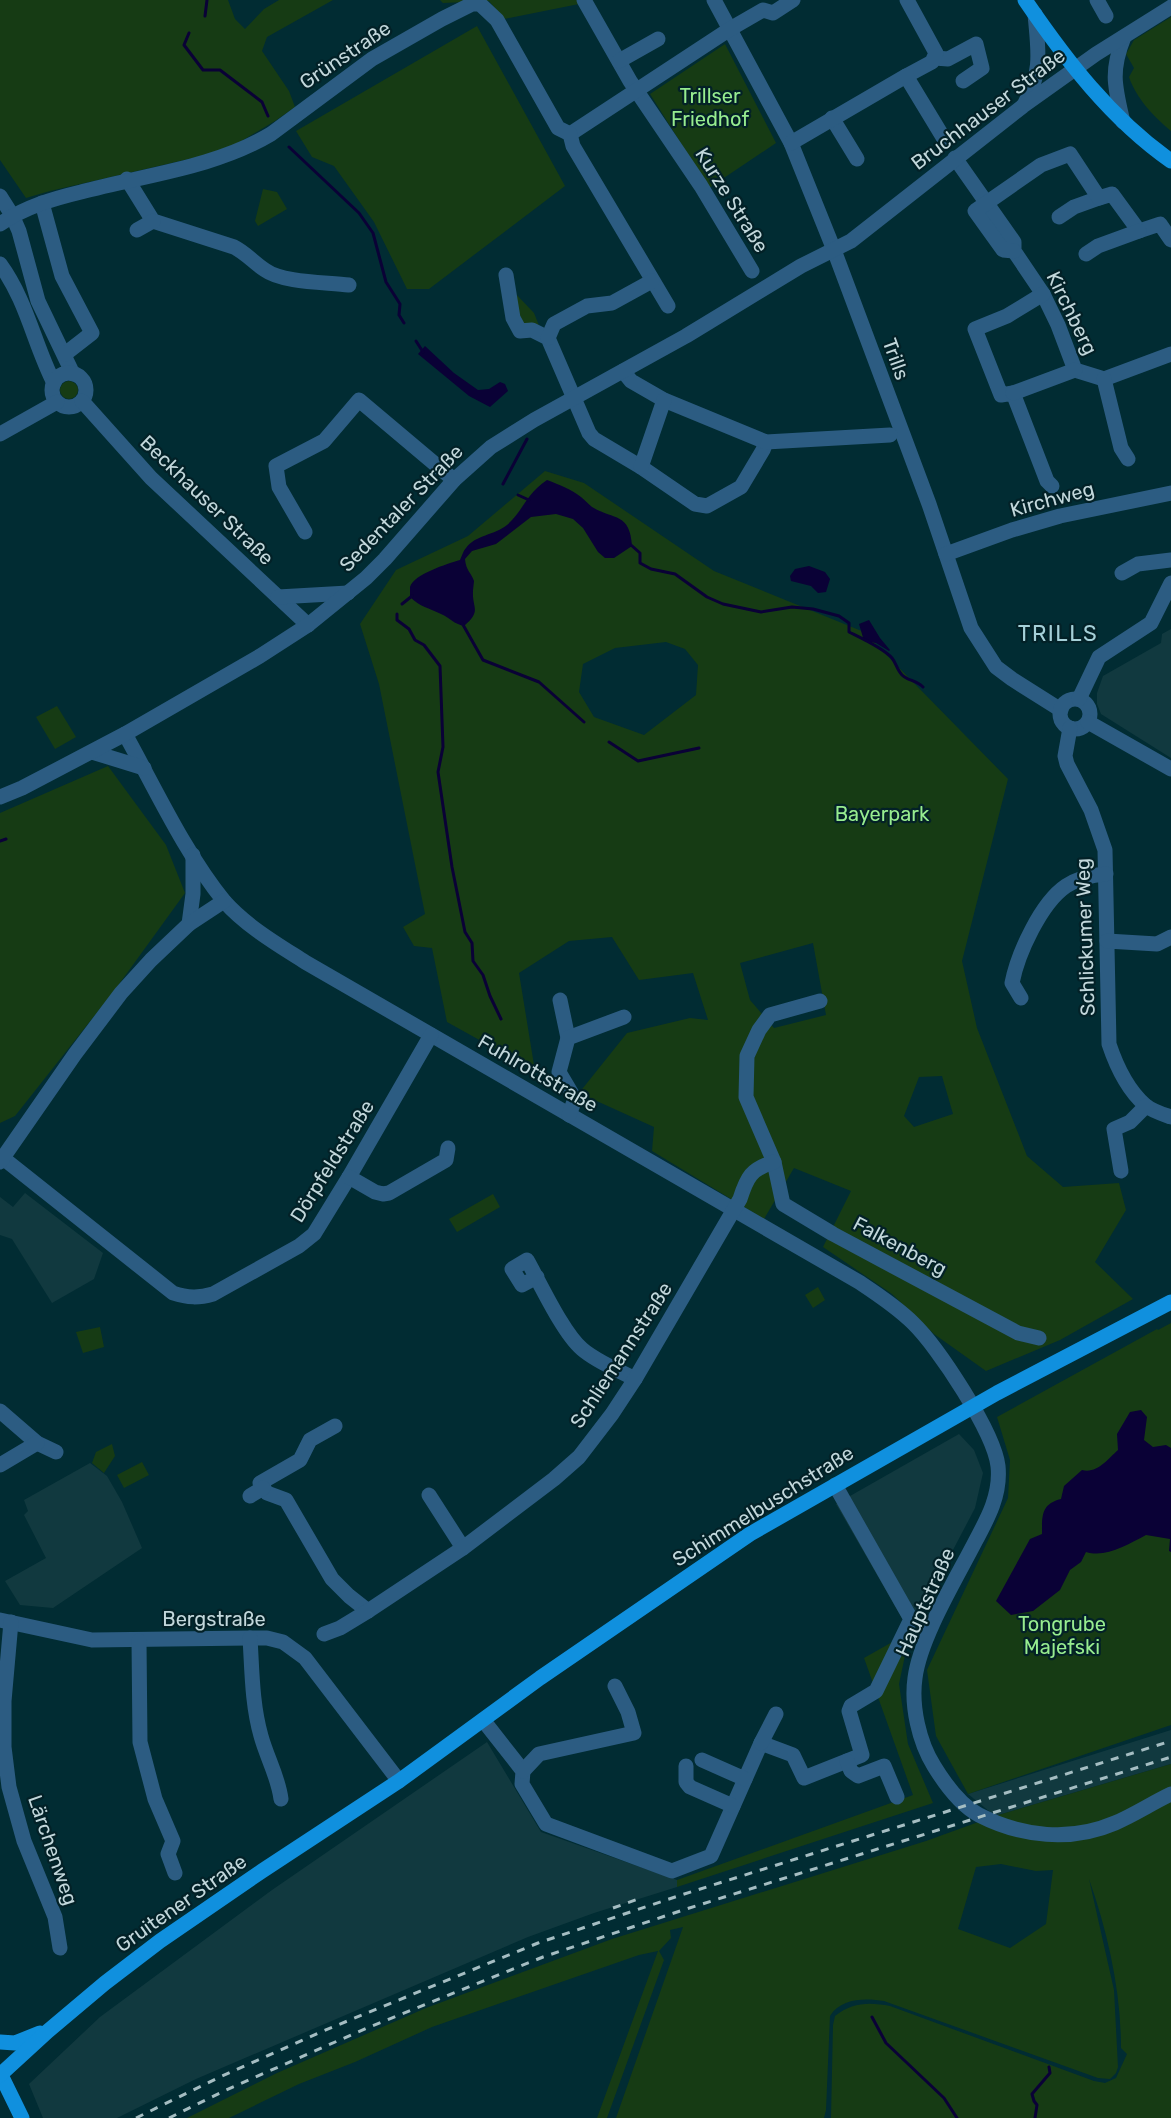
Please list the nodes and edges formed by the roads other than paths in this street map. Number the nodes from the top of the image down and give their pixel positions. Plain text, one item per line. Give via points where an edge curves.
1 (584, 0) edge
2 (714, 0) edge
3 (793, 0) edge
4 (908, 0) edge
5 (1025, 0) edge
6 (1097, 0) edge
7 (1171, 7) edge
8 (1035, 14) junction
9 (1106, 16) dead end
10 (730, 28) junction
11 (1124, 37) junction
12 (658, 39) dead end
13 (935, 58) junction
14 (619, 61) junction
15 (1076, 69) junction
16 (906, 76) junction
17 (963, 81) dead end
18 (636, 91) junction
19 (1023, 106) junction
20 (832, 118) junction
21 (1124, 122) junction
22 (570, 134) junction
23 (946, 142) dead end
24 (791, 143) junction
25 (955, 158) junction
26 (857, 159) dead end
27 (1171, 161) edge
28 (127, 179) junction
29 (0, 196) edge
30 (1099, 198) junction
31 (42, 203) junction
32 (986, 203) junction
33 (1059, 217) dead end
34 (6, 220) edge
35 (153, 221) junction
36 (137, 230) dead end
37 (1139, 231) junction
38 (1171, 240) edge
39 (834, 250) junction
40 (1086, 254) dead end
41 (0, 264) edge
42 (752, 271) dead end
43 (506, 275) dead end
44 (652, 281) junction
45 (349, 285) dead end
46 (1043, 294) junction
47 (668, 306) dead end
48 (548, 338) junction
49 (64, 354) junction
50 (1171, 354) edge
51 (1076, 370) junction
52 (623, 372) junction
53 (73, 374) junction
54 (1104, 379) junction
55 (54, 383) junction
56 (1013, 393) junction
57 (573, 399) junction
58 (664, 400) junction
59 (81, 401) junction
60 (57, 402) junction
61 (0, 434) edge
62 (890, 435) dead end
63 (766, 442) junction
64 (1128, 459) dead end
65 (641, 467) junction
66 (454, 480) junction
67 (1052, 486) dead end
68 (1171, 493) edge
69 (305, 532) dead end
70 (946, 555) junction
71 (1171, 560) edge
72 (1122, 573) dead end
73 (1171, 583) edge
74 (348, 593) junction
75 (278, 597) junction
76 (308, 625) junction
77 (291, 636) junction
78 (1079, 699) junction
79 (1061, 710) junction
80 (1088, 722) junction
81 (1070, 728) junction
82 (125, 734) junction
83 (92, 752) junction
84 (144, 768) junction
85 (1171, 769) edge
86 (0, 796) edge
87 (193, 855) junction
88 (1106, 874) junction
89 (224, 901) junction
90 (189, 924) junction
91 (1171, 937) edge
92 (1107, 941) junction
93 (1021, 998) dead end
94 (560, 1000) dead end
95 (819, 1001) dead end
96 (624, 1017) dead end
97 (431, 1035) junction
98 (568, 1038) junction
99 (1146, 1106) junction
100 (569, 1115) junction
101 (1171, 1117) edge
102 (448, 1148) dead end
103 (1, 1160) edge
104 (774, 1162) junction
105 (1121, 1171) dead end
106 (350, 1177) junction
107 (734, 1209) junction
108 (537, 1277) dead end
109 (1171, 1302) edge
110 (1039, 1338) dead end
111 (635, 1379) junction
112 (972, 1407) junction
113 (0, 1411) edge
114 (335, 1426) dead end
115 (37, 1443) junction
116 (56, 1452) dead end
117 (0, 1465) edge
118 (836, 1485) junction
119 (429, 1495) dead end
120 (463, 1548) junction
121 (368, 1611) junction
122 (6, 1621) edge
123 (324, 1634) dead end
124 (250, 1638) junction
125 (139, 1641) junction
126 (615, 1686) dead end
127 (776, 1714) dead end
128 (483, 1720) junction
129 (761, 1743) junction
130 (702, 1760) dead end
131 (847, 1761) junction
132 (686, 1766) dead end
133 (523, 1771) junction
134 (745, 1779) junction
135 (399, 1781) junction
136 (1171, 1794) edge
137 (897, 1797) dead end
138 (281, 1799) dead end
139 (733, 1806) junction
140 (175, 1873) dead end
141 (60, 1948) dead end
142 (48, 2031) junction
143 (0, 2042) edge
144 (0, 2074) edge
145 (0, 2107) edge
146 (21, 2116) edge

1 - 14 street, Kurze Straße
2 - 10 street, Trills
3 - 10 street via 773,13 763,10
4 - 13 street via 936,53
5 - 8 main road
6 - 9 street
7 - 11 street, Bruchhauser Straße
8 - 15 main road
8 - 19 street via 1038,73
10 - 18 street
10 - 24 street, Trills
11 - 15 street, Bruchhauser Straße
11 - 21 street via 1114,71
12 - 14 street
13 - 16 street
13 - 17 street via 948,58 976,44 982,68
14 - 18 street, Kurze Straße
15 - 19 street, Bruchhauser Straße
15 - 21 main road
16 - 20 street
16 - 23 street
18 - 22 street
18 - 42 street, Kurze Straße via 701,186
19 - 25 street, Bruchhauser Straße
20 - 24 street
20 - 26 street
21 - 27 main road
22 - 28 street, Grünstraße via 558,128 497,20 480,4 472,4 372,59 253,144 208,162
22 - 44 street, Grünstraße via 573,146
24 - 39 street, Trills
25 - 32 street, Kirchberg
25 - 39 street, Bruchhauser Straße via 861,234
28 - 31 street, Grünstraße
28 - 35 street
29 - 34 street
30 - 32 street via 1070,154 1041,165
30 - 33 street
30 - 37 street via 1112,194
31 - 34 street, Grünstraße
31 - 49 street via 62,276 92,333
32 - 46 street, Kirchberg via 1014,242 1014,251
34 - 49 street via 19,231 38,301
35 - 36 street
35 - 45 street via 234,247 266,272 289,279
37 - 38 street via 1160,224
37 - 40 street
39 - 52 street, Sedentaler Straße
39 - 70 street, Trills
41 - 55 street via 23,304
43 - 48 street via 513,318 520,331 532,330
44 - 47 street, Grünstraße
44 - 48 street via 612,303 586,306 554,324
46 - 51 street, Kirchberg
46 - 56 street via 1007,316 975,329 1001,395
48 - 57 street
49 - 53 street
50 - 54 street, Kirchberg
51 - 54 street, Kirchberg
51 - 56 street
52 - 57 street, Sedentaler Straße
52 - 58 street
53 - 55 street via 62,375
53 - 59 street via 86,387
54 - 64 street via 1121,448
55 - 60 street
56 - 67 street
57 - 65 street via 594,439
57 - 66 street, Sedentaler Straße via 491,447
58 - 63 street
58 - 65 street
59 - 60 street via 71,406
59 - 75 street, Beckhauser Straße via 151,478
60 - 61 street
62 - 63 street
63 - 65 street via 741,487 707,506 695,504
66 - 69 street via 359,400 324,441 276,466 279,487
66 - 74 street, Sedentaler Straße via 386,559
68 - 70 street, Kirchweg via 1060,516
70 - 79 street, Trills via 971,628 996,667
71 - 72 street via 1138,564
73 - 78 street via 1151,623 1099,657
74 - 75 street
74 - 76 street, Sedentaler Straße
75 - 76 street, Beckhauser Straße
75 - 77 street via 288,616
76 - 77 street, Sedentaler Straße
77 - 82 street, Sedentaler Straße
78 - 79 street via 1066,702
78 - 80 street via 1089,708
79 - 81 street via 1062,721
80 - 81 street via 1079,729
80 - 85 street
81 - 88 street, Schlickumer Weg via 1065,756 1098,828 1105,850
82 - 83 street, Sedentaler Straße
82 - 84 street, Fuhlrottstraße
83 - 84 street
83 - 86 street, Sedentaler Straße
84 - 87 street, Fuhlrottstraße
87 - 89 street, Fuhlrottstraße
87 - 90 street
88 - 92 street, Schlickumer Weg
88 - 93 street via 1077,880 1047,905 1014,972 1012,983
89 - 90 street
89 - 97 street, Fuhlrottstraße via 279,946
90 - 103 street via 122,993
91 - 92 street via 1157,944
92 - 99 street, Schlickumer Weg via 1109,1044 1133,1092
94 - 98 street
95 - 104 street, Falkenberg via 770,1015 747,1056 746,1097
96 - 98 street
97 - 100 street, Fuhlrottstraße
97 - 106 street, Dörpfeldstraße
98 - 100 street via 559,1072 574,1099
99 - 101 street, Schlickumer Weg
99 - 105 street via 1130,1122 1114,1129
100 - 107 street, Fuhlrottstraße
102 - 106 street via 447,1160 389,1193 375,1192
103 - 106 street, Dörpfeldstraße via 173,1293 185,1297 213,1294 308,1239
104 - 107 street via 747,1178
104 - 110 street, Falkenberg via 783,1204 1018,1333
107 - 111 street, Schliemannstraße
107 - 112 street, Fuhlrottstraße via 859,1282 912,1322 940,1354
108 - 111 street via 569,1335 581,1348
109 - 112 main road, Schimmelbuschstraße
111 - 120 street, Schliemannstraße via 579,1457
112 - 118 main road, Schimmelbuschstraße
112 - 136 street, Hauptstraße via 998,1464 998,1486 990,1513 935,1621 918,1667 916,1710 929,1759 952,1791 976,1813 994,1823 1040,1834 1090,1832
113 - 115 street
114 - 121 street via 310,1440 300,1460 260,1484 256,1492 286,1500 332,1579
115 - 116 street
115 - 117 street
118 - 128 main road, Schimmelbuschstraße via 750,1534
118 - 131 street via 911,1619 876,1691 851,1706 849,1711 862,1755
119 - 120 street
120 - 121 street, Schliemannstraße
121 - 123 street, Schliemannstraße
122 - 125 street, Bergstraße via 92,1640
122 - 141 street, Lärchenweg via 4,1747 9,1787 24,1841 55,1917
124 - 125 street, Bergstraße
124 - 135 street, Bergstraße via 283,1642 305,1658
124 - 138 street via 261,1736
125 - 140 street via 140,1742 154,1799 172,1841 168,1854
126 - 133 street via 634,1733 539,1754
127 - 129 street
128 - 133 street
128 - 135 main road, Schimmelbuschstraße
129 - 131 street via 793,1755 804,1778
129 - 134 street
130 - 134 street
131 - 137 street via 858,1776 884,1766
132 - 139 street via 690,1787
133 - 139 street via 522,1784 546,1824 672,1871 711,1856
134 - 139 street
135 - 142 main road, Gruitener Straße via 160,1941
142 - 143 main road via 15,2043
142 - 144 main road, Gruitener Straße
144 - 146 main road
145 - 146 main road

